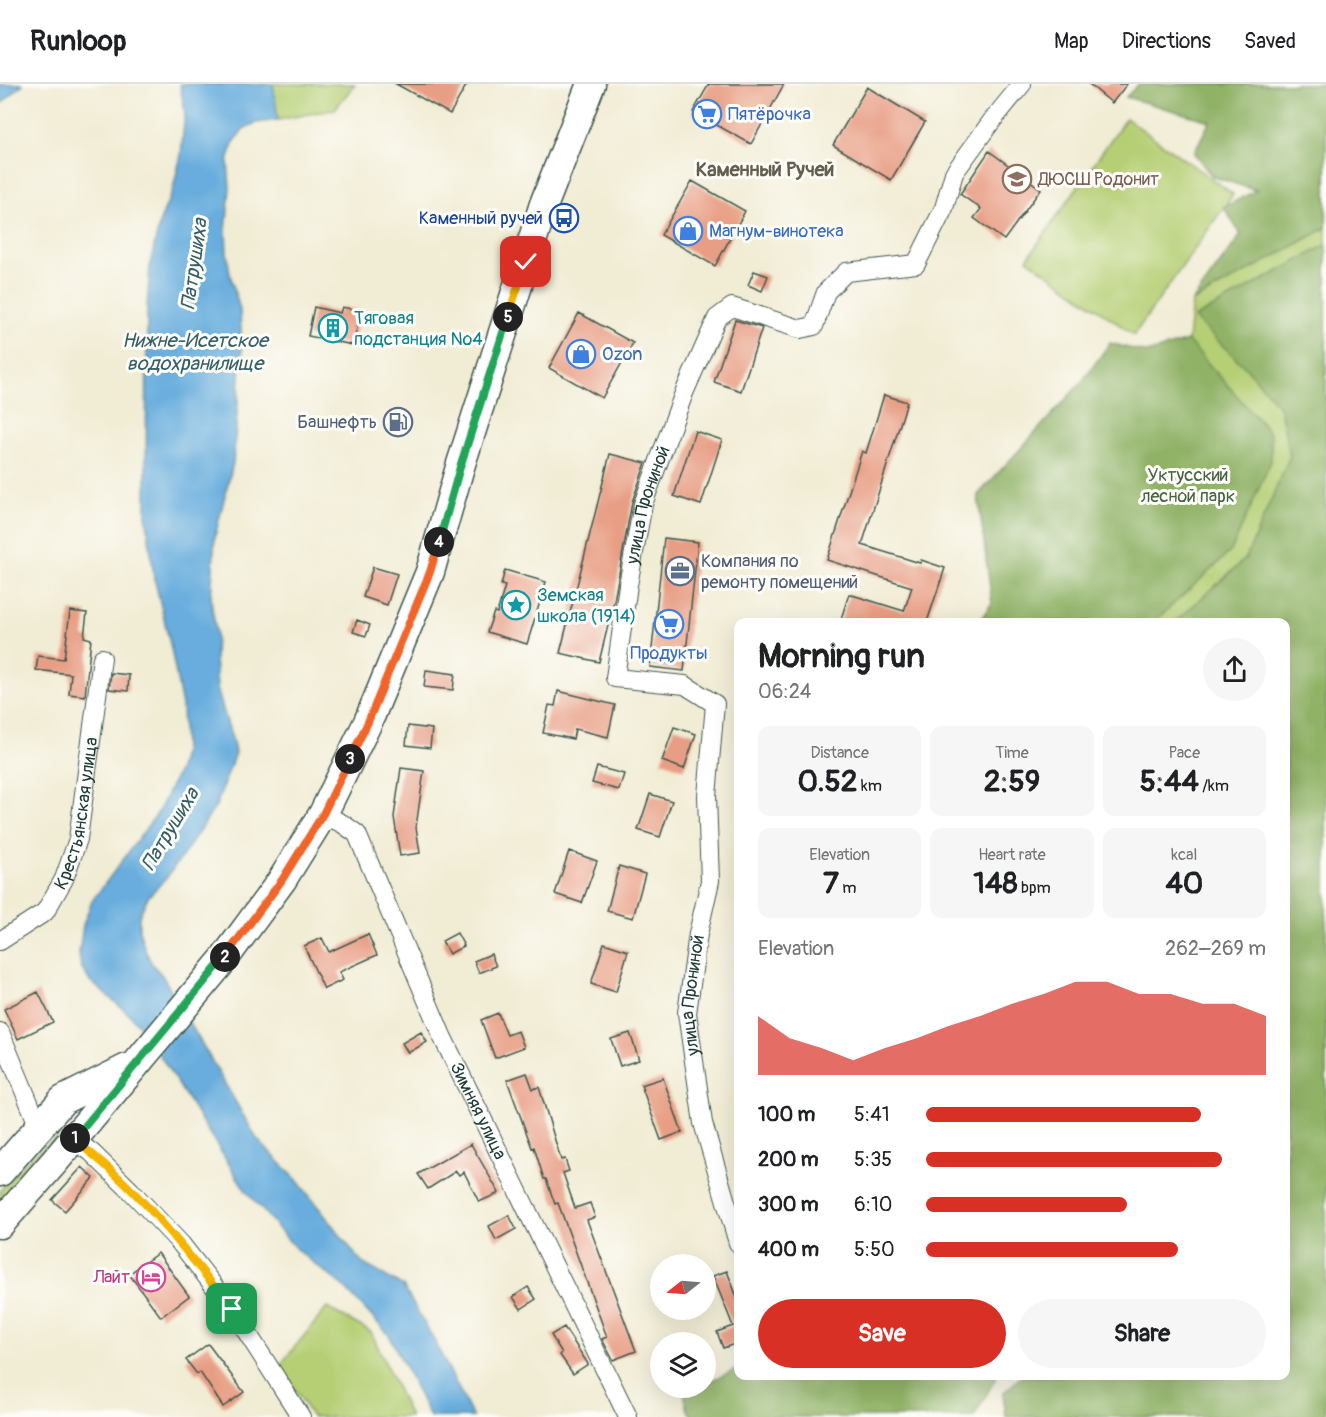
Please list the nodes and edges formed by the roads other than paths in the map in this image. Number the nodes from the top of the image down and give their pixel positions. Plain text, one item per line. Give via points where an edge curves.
1 (591, 84) edge
2 (1022, 84) edge
3 (102, 658) dead end
4 (323, 814) junction
5 (0, 941) edge
6 (0, 1032) edge
7 (142, 1057) junction
8 (39, 1127) junction
9 (74, 1140) junction
10 (0, 1172) edge
11 (0, 1224) edge
12 (734, 1229) edge
13 (302, 1417) edge
14 (628, 1417) edge

1 - 4 main road via 544,204 430,572 368,722
2 - 12 street, улица Прониной via 954,173 944,208 916,264 846,272 826,292 814,326 800,329 732,307 717,318 643,504 615,678 685,685 716,704 707,796 710,881 687,1013 703,1123
3 - 5 street, Крестьянская улица via 78,839 64,879 45,912
4 - 7 main road via 282,880 224,959
4 - 14 street, Зимняя улица via 357,834 442,1036
6 - 8 street
7 - 8 main road via 63,1101
7 - 9 main road
8 - 10 main road
9 - 11 main road
9 - 13 street via 91,1152 181,1244 232,1309

